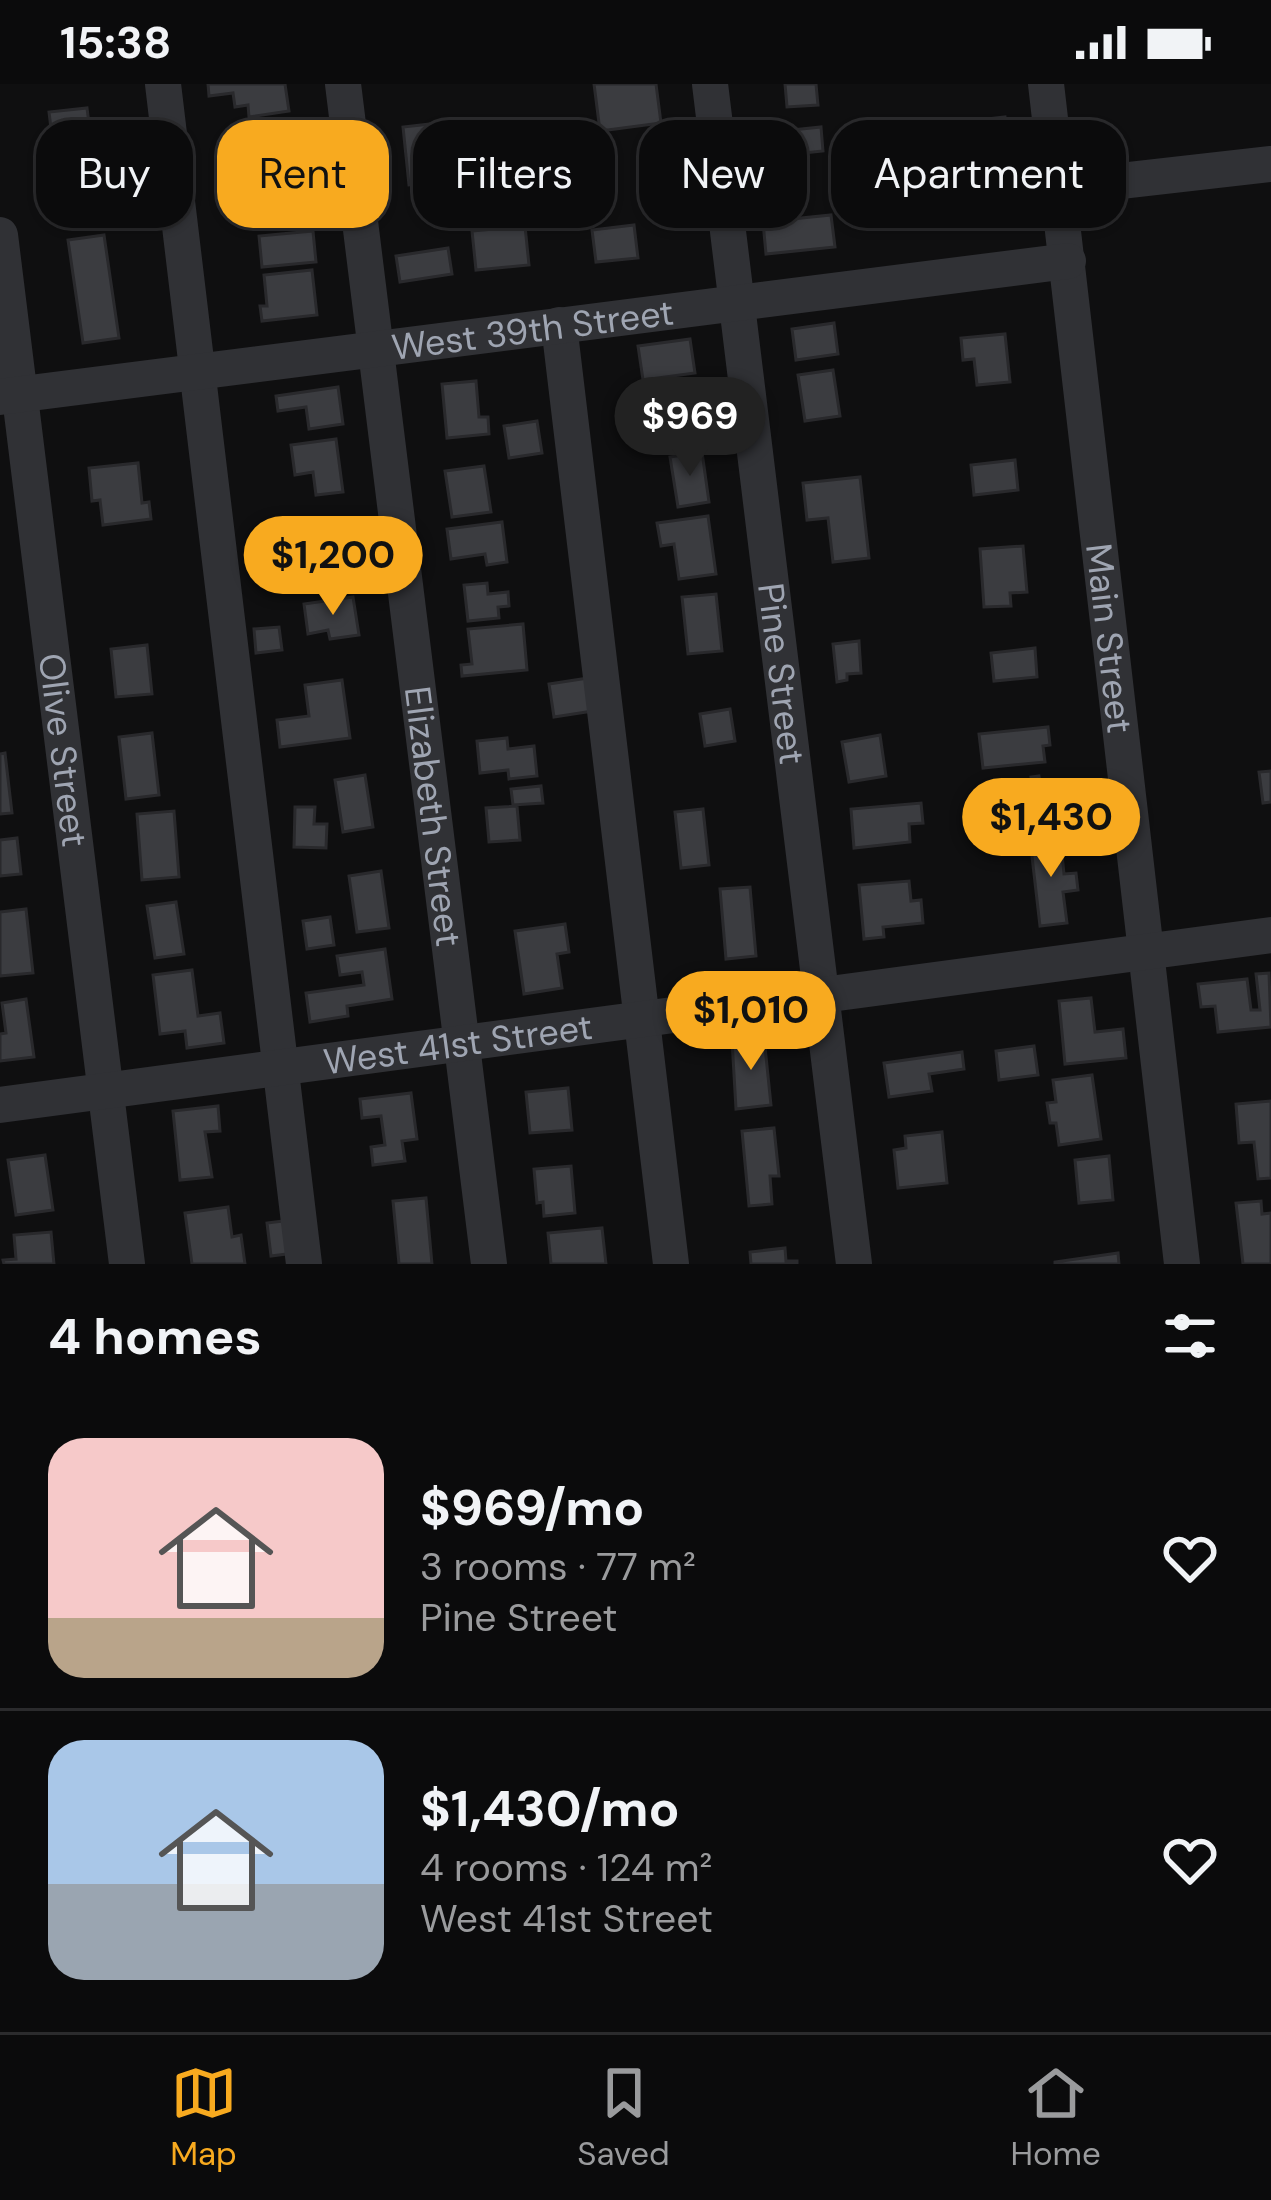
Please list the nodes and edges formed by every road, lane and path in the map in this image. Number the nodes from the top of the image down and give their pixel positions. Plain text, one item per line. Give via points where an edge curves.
1 (163, 84) edge
2 (343, 84) edge
3 (710, 84) edge
4 (1046, 84) edge
5 (1050, 120) edge
6 (1271, 164) edge
7 (1126, 180) edge
8 (1064, 228) edge
9 (0, 236) edge
10 (1068, 261) junction
11 (738, 303) junction
12 (559, 326) junction
13 (376, 349) junction
14 (198, 372) junction
15 (10, 396) edge
16 (1271, 935) edge
17 (1147, 951) junction
18 (822, 995) junction
19 (642, 1019) junction
20 (461, 1043) junction
21 (281, 1068) junction
22 (106, 1091) junction
23 (0, 1105) edge
24 (127, 1264) edge
25 (304, 1264) edge
26 (489, 1264) edge
27 (671, 1264) edge
28 (854, 1264) edge
29 (1182, 1264) edge

1 - 14 street
2 - 13 street, Elizabeth Street
3 - 11 street, Pine Street
4 - 5 street, Main Street
6 - 7 street
8 - 10 street, Main Street
9 - 15 street, Olive Street
10 - 11 street, West 39th Street
10 - 17 street, Main Street
11 - 12 street, West 39th Street
11 - 18 street, Pine Street
12 - 13 street, West 39th Street
12 - 19 street
13 - 14 street, West 39th Street
13 - 20 street, Elizabeth Street
14 - 15 street, West 39th Street
14 - 21 street
15 - 22 street, Olive Street
16 - 17 street, West 41st Street
17 - 18 street, West 41st Street
17 - 29 street, Main Street
18 - 19 street, West 41st Street
18 - 28 street, Pine Street
19 - 20 street, West 41st Street
19 - 27 street
20 - 21 street, West 41st Street
20 - 26 street, Elizabeth Street
21 - 22 street, West 41st Street
21 - 25 street
22 - 23 street, West 41st Street
22 - 24 street, Olive Street

